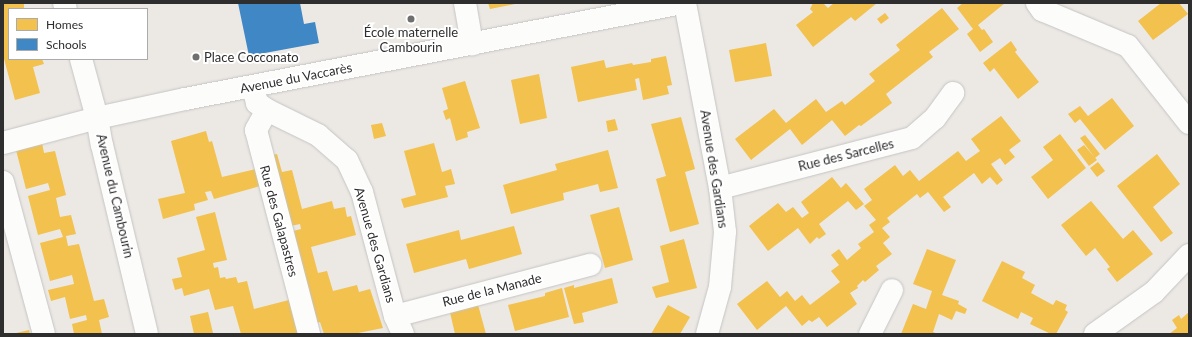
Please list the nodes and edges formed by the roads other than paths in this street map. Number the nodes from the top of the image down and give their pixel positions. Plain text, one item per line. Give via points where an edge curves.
1 (464, 3) edge
2 (683, 3) edge
3 (1036, 3) edge
4 (472, 44) junction
5 (81, 60) edge
6 (253, 87) junction
7 (953, 93) dead end
8 (267, 110) junction
9 (97, 118) junction
10 (1189, 124) edge
11 (3, 143) edge
12 (3, 182) edge
13 (720, 188) junction
14 (9, 229) edge
15 (1189, 254) edge
16 (590, 266) dead end
17 (892, 290) dead end
18 (399, 325) edge
19 (44, 334) edge
20 (147, 334) edge
21 (309, 334) edge
22 (708, 334) edge
23 (870, 334) edge
24 (1095, 334) edge

1 - 4 street
2 - 4 street, Avenue du Vaccarès
2 - 13 street, Avenue des Gardians
3 - 10 street via 1042,10 1128,46
4 - 6 street, Avenue du Vaccarès
5 - 9 street, Avenue du Cambourin
6 - 8 street, Avenue des Gardians via 257,103
6 - 9 street, Avenue du Vaccarès
7 - 13 street, Rue des Sarcelles via 935,118 912,138
8 - 18 street, Avenue des Gardians via 318,135 347,160 362,192
8 - 21 street, Rue des Galapastres via 256,130
9 - 11 street, Avenue du Vaccarès
9 - 20 street, Avenue du Cambourin
12 - 14 street
13 - 22 street, Avenue des Gardians via 725,232 720,286
14 - 19 street
15 - 24 street via 1154,292
16 - 18 street, Rue de la Manade
17 - 23 street

